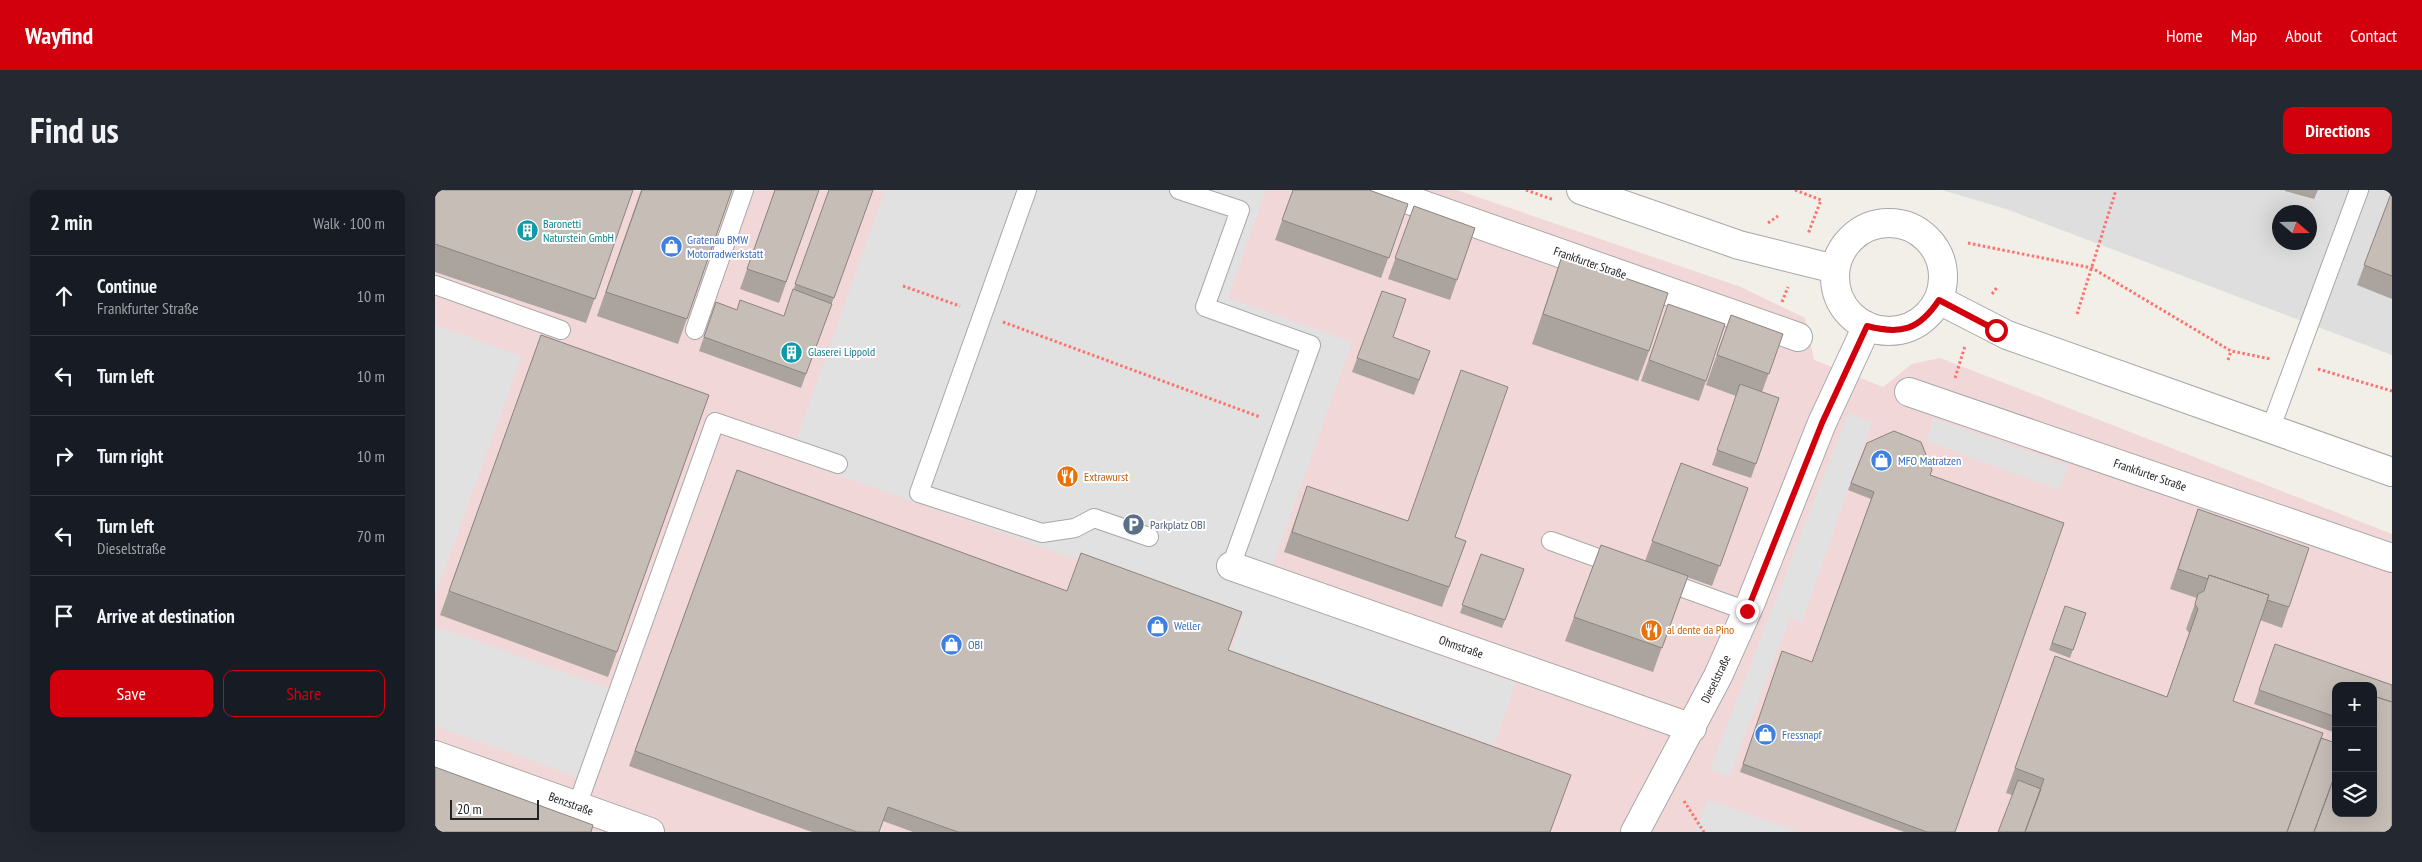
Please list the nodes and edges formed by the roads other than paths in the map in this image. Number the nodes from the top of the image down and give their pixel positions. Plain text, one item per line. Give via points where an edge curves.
1 (744, 190) edge
2 (1027, 190) edge
3 (1179, 190) edge
4 (1381, 190) edge
5 (1581, 190) edge
6 (2359, 190) edge
7 (1835, 269) junction
8 (435, 285) edge
9 (1939, 300) junction
10 (1867, 326) junction
11 (561, 330) dead end
12 (695, 330) dead end
13 (1798, 337) dead end
14 (1909, 392) dead end
15 (2270, 430) junction
16 (839, 464) dead end
17 (2392, 472) edge
18 (1149, 537) dead end
19 (1551, 541) dead end
20 (2392, 558) edge
21 (1231, 566) joint
22 (1747, 611) junction
23 (1692, 728) junction
24 (435, 755) edge
25 (577, 806) junction
26 (650, 832) edge
27 (1635, 832) edge

1 - 12 lane
2 - 18 lane via 919,493 1042,533 1075,528 1094,518
3 - 21 lane via 1241,210 1205,307 1311,345
4 - 13 street, Frankfurter Straße
5 - 7 street via 1739,245
6 - 15 lane
7 - 9 street via 1841,252 1852,237 1868,227 1886,223 1904,225 1921,233 1934,246 1941,263 1943,282
7 - 10 street via 1839,300 1848,313
8 - 11 lane
9 - 10 street via 1930,313 1904,330 1889,332
9 - 15 street via 2007,335
10 - 22 street, Dieselstraße via 1822,423
14 - 20 street, Frankfurter Straße
15 - 17 street
16 - 25 lane via 715,422
19 - 22 lane
21 - 23 street, Ohmstraße
22 - 23 street, Dieselstraße
23 - 27 street, Dieselstraße
24 - 25 street, Benzstraße
25 - 26 street, Benzstraße

